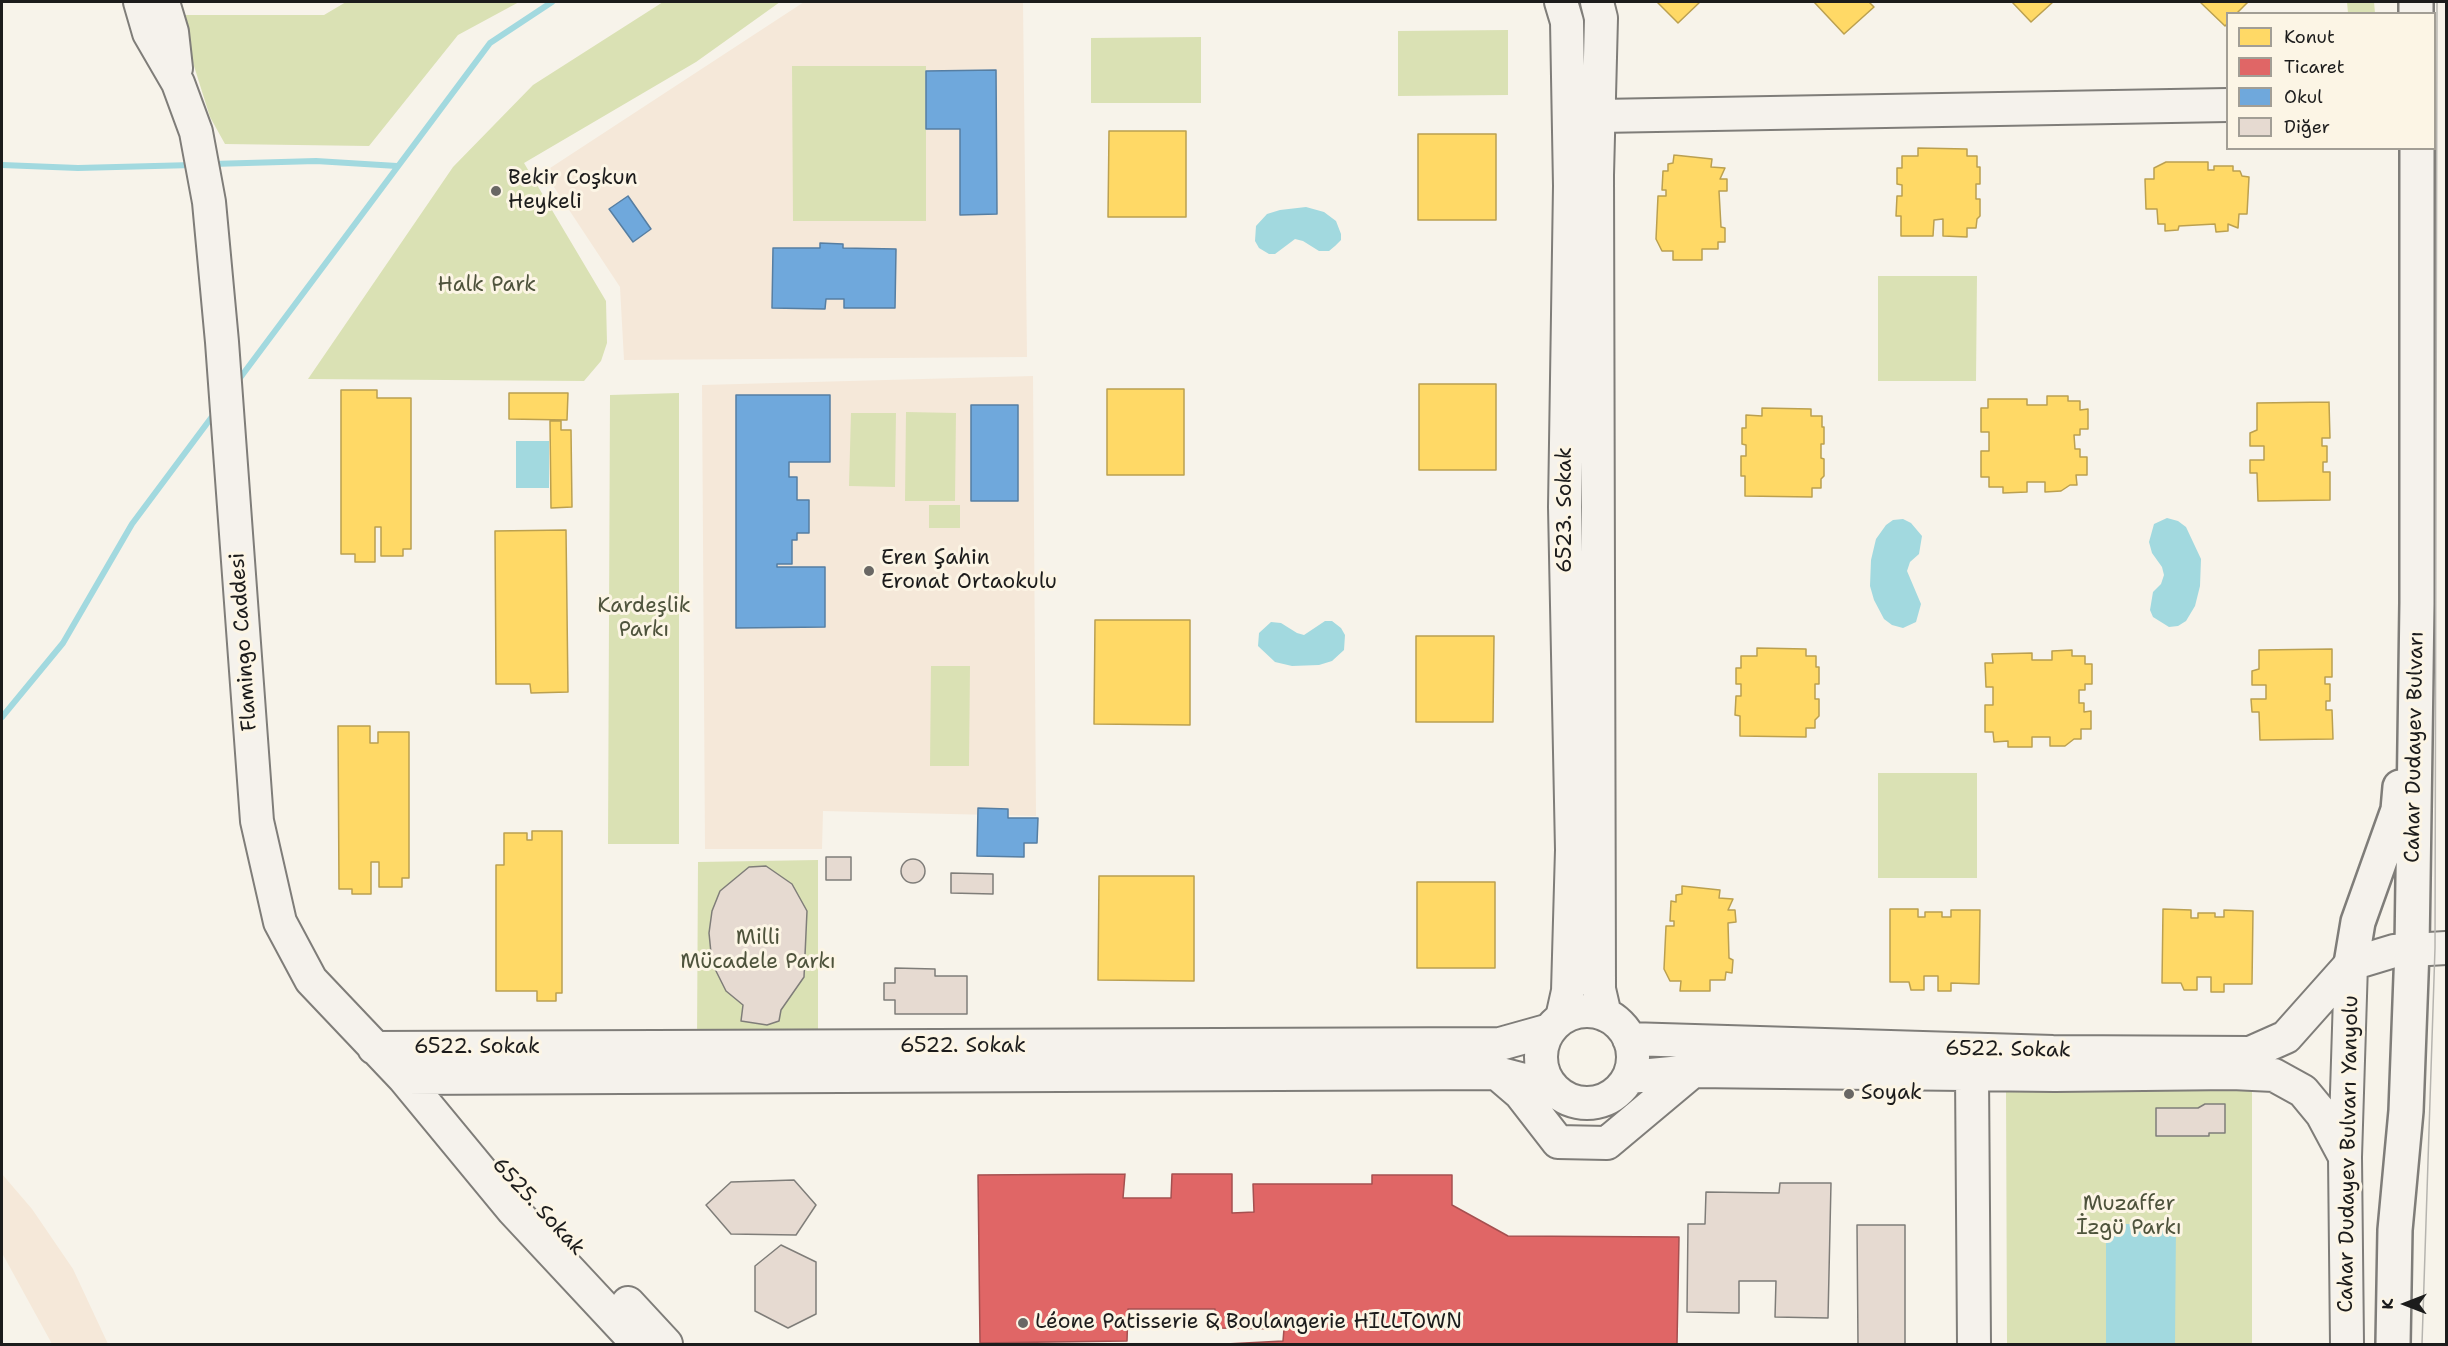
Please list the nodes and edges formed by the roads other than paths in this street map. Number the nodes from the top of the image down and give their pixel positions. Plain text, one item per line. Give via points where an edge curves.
1 (140, 2) edge
2 (163, 2) edge
3 (1561, 2) edge
4 (1597, 2) edge
5 (178, 83) junction
6 (2226, 105) edge
7 (1599, 116) junction
8 (2417, 150) edge
9 (2417, 603) junction
10 (2446, 948) edge
11 (2412, 949) junction
12 (2351, 964) junction
13 (1605, 1015) junction
14 (1556, 1024) junction
15 (1629, 1039) junction
16 (374, 1048) junction
17 (1694, 1071) junction
18 (1497, 1073) junction
19 (1972, 1074) junction
20 (1629, 1077) junction
21 (404, 1078) junction
22 (1551, 1087) junction
23 (2345, 1157) junction
24 (638, 1344) edge
25 (666, 1344) edge
26 (1974, 1344) edge
27 (2347, 1344) edge
28 (2393, 1344) edge

1 - 5 street via 148,33
2 - 5 street via 172,32
3 - 14 street, 6523. Sokak via 1567,22 1569,162 1565,507 1572,850 1568,991
4 - 7 street, 6523. Sokak via 1601,18
5 - 16 street, Flamingo Caddesi via 196,132 209,202 257,821 280,922 311,980
6 - 7 street
7 - 13 street, 6523. Sokak via 1599,989
8 - 9 main road, Cahar Dudayev Bulvarı
9 - 11 main road, Cahar Dudayev Bulvarı
9 - 12 main road via 2398,810 2358,922
10 - 11 street
11 - 12 street
11 - 28 main road, Cahar Dudayev Bulvarı via 2406,1111 2395,1230
12 - 15 street, 6522. Sokak via 2286,1037 2250,1053 2053,1052
12 - 23 street, Cahar Dudayev Bulvarı Yanyolu
13 - 14 street via 1576,1012
13 - 15 street
14 - 16 street, 6522. Sokak via 1500,1044
14 - 22 street via 1541,1052 1541,1064
15 - 20 street via 1633,1065
16 - 21 street, 6525. Sokak
17 - 18 street via 1607,1143 1558,1142 1520,1093
17 - 19 street, 6522. Sokak
17 - 20 street, 6522. Sokak
18 - 21 street, 6522. Sokak
18 - 22 street, 6522. Sokak
19 - 23 street, 6522. Sokak via 2274,1075 2303,1091 2322,1113
19 - 26 street
20 - 22 street via 1612,1097 1587,1104 1573,1102
21 - 24 street, 6525. Sokak via 513,1210
21 - 25 street, 6525. Sokak via 425,1089 460,1124
23 - 27 street, Cahar Dudayev Bulvarı Yanyolu

